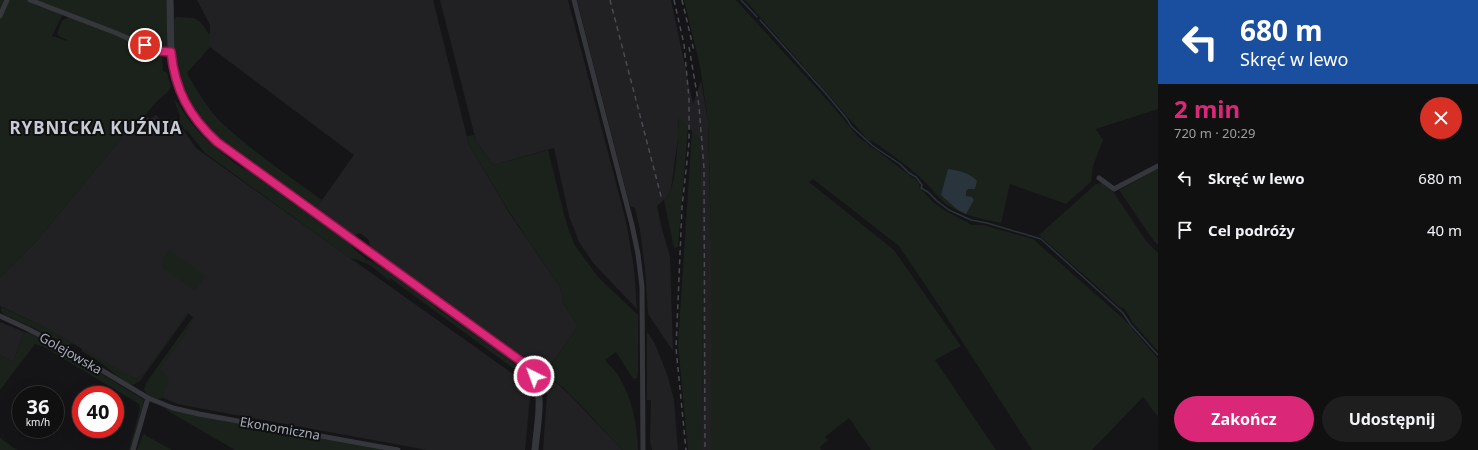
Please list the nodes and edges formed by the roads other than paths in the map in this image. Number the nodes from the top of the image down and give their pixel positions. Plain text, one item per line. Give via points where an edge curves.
1 (7, 0) edge
2 (30, 0) edge
3 (170, 0) edge
4 (574, 0) edge
5 (0, 16) edge
6 (171, 52) junction
7 (1158, 166) edge
8 (1099, 178) dead end
9 (0, 316) edge
10 (148, 398) junction
11 (161, 404) joint
12 (134, 450) edge
13 (398, 450) edge
14 (534, 450) edge
15 (643, 450) edge

1 - 5 street
2 - 6 street via 157,51
3 - 6 street
4 - 15 street via 638,254 642,299
6 - 14 street via 175,76 183,99 198,123 217,142 529,367 536,380 539,398
7 - 8 street via 1114,189
9 - 10 street, Golejowska via 59,345
10 - 11 street, Golejowska
10 - 12 street
11 - 13 street, Ekonomiczna via 199,414

